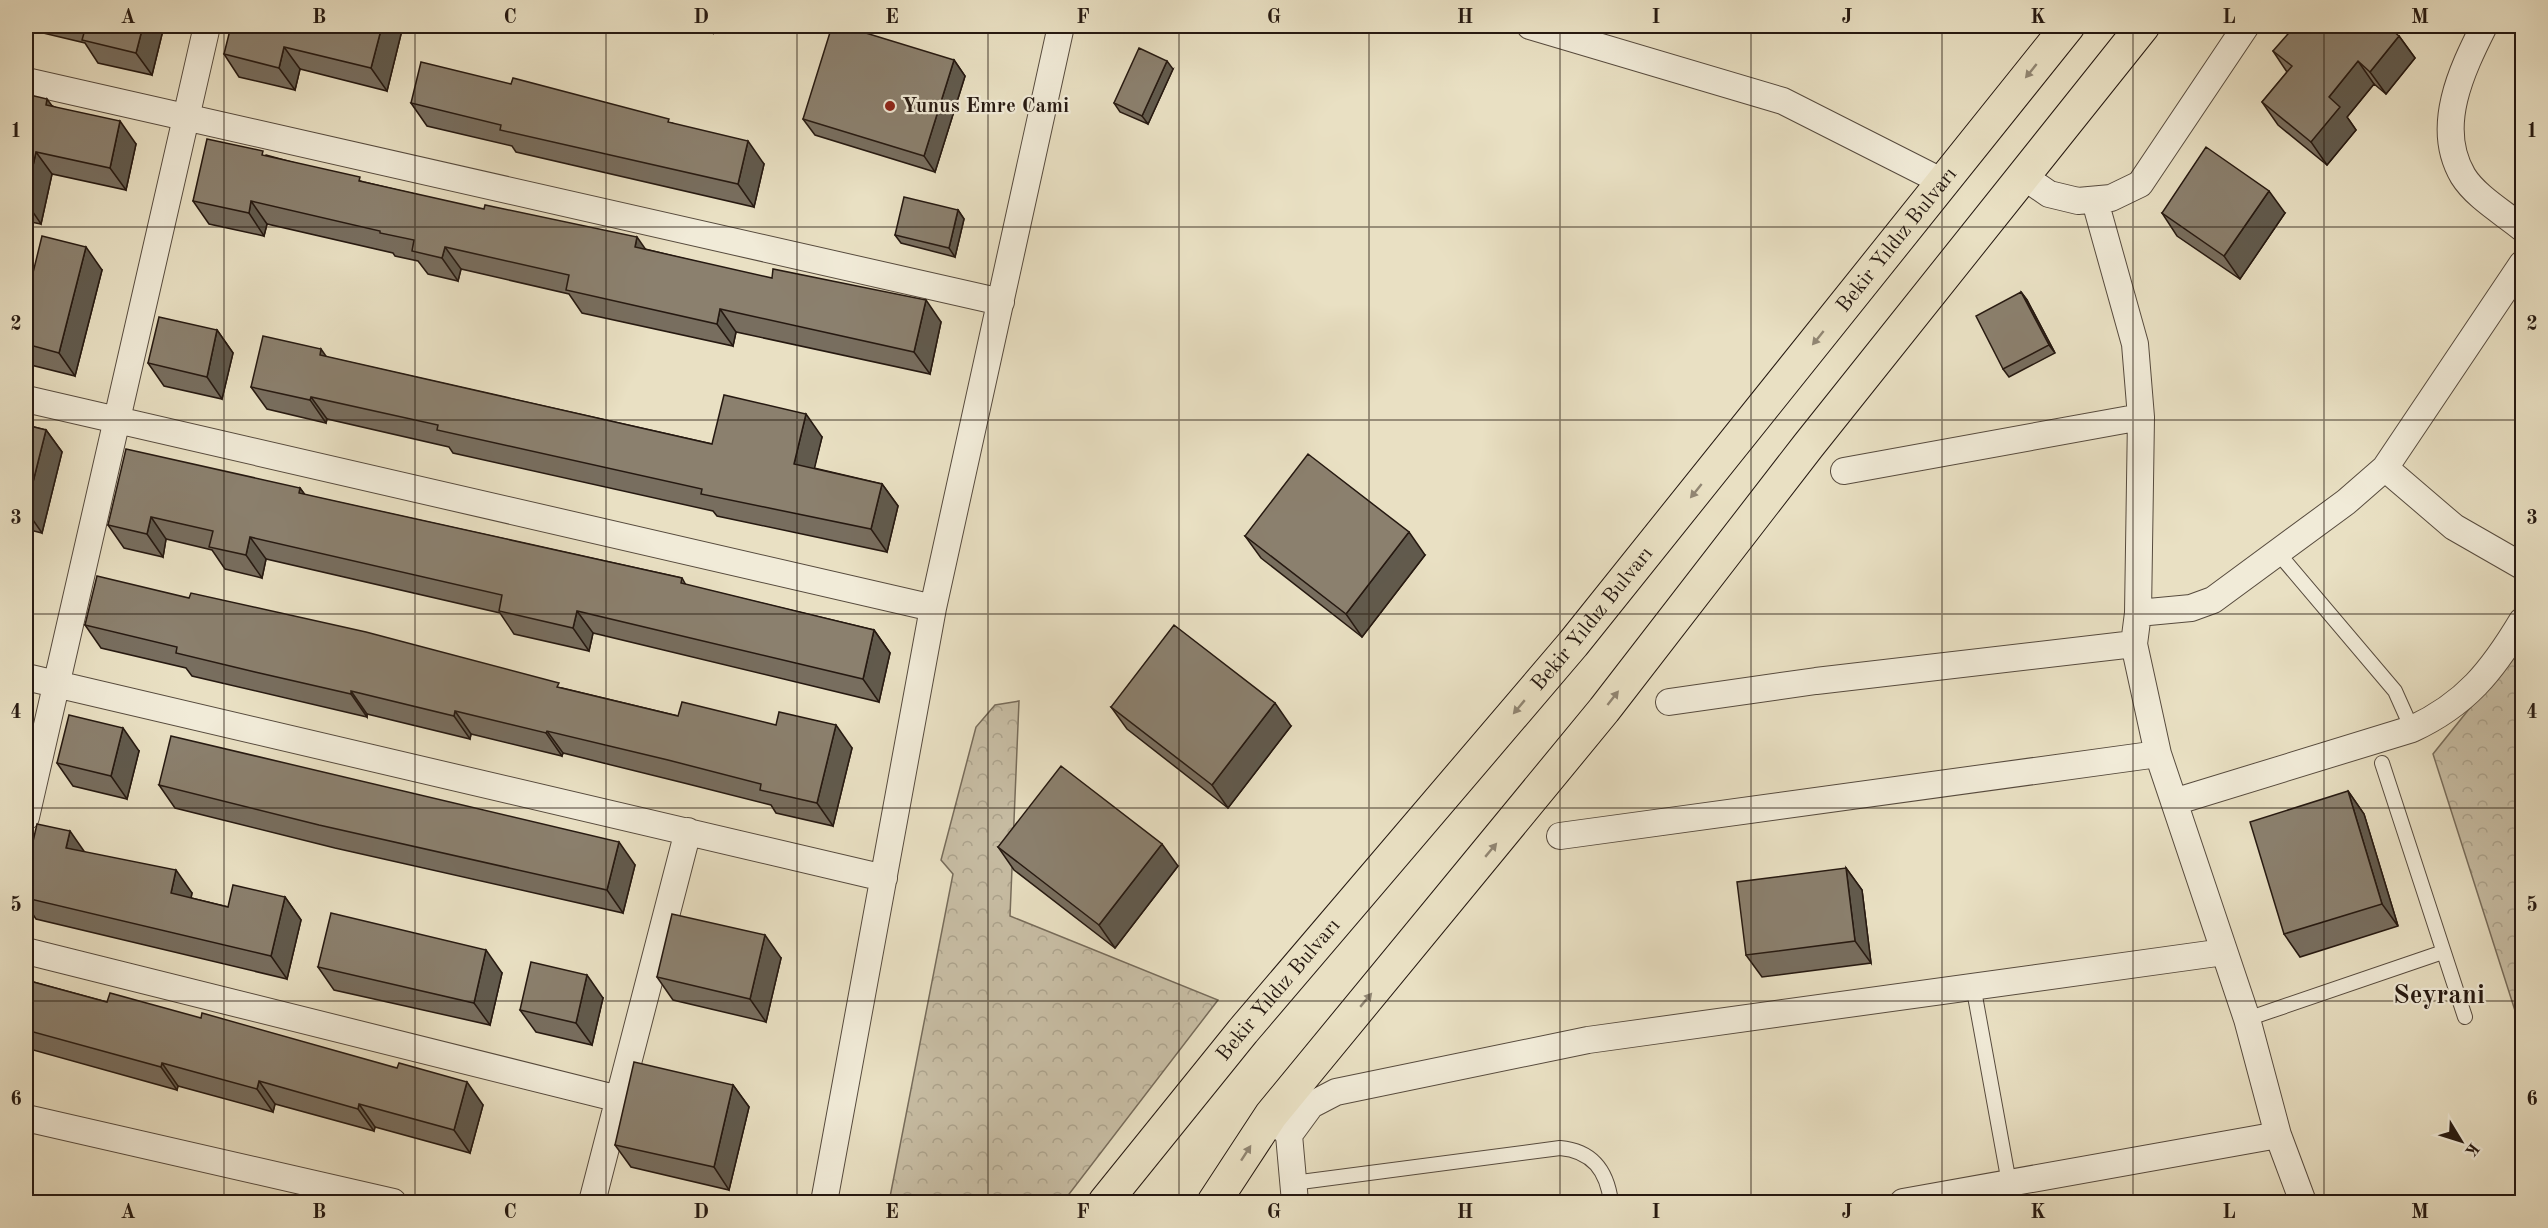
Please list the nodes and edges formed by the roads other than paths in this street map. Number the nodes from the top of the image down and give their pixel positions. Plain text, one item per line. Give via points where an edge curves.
1 (207, 26) edge
2 (1061, 26) edge
3 (1530, 26) edge
4 (2068, 26) edge
5 (2143, 26) edge
6 (2246, 26) edge
7 (2484, 26) edge
8 (26, 81) edge
9 (186, 117) junction
10 (2023, 176) junction
11 (1943, 182) junction
12 (2095, 201) junction
13 (2523, 228) edge
14 (2523, 264) edge
15 (1001, 302) junction
16 (26, 399) edge
17 (2141, 417) junction
18 (116, 419) junction
19 (2385, 468) junction
20 (1844, 471) dead end
21 (2278, 554) junction
22 (2523, 566) edge
23 (933, 608) junction
24 (2138, 613) junction
25 (2523, 621) edge
26 (2134, 644) junction
27 (26, 677) edge
28 (56, 684) junction
29 (1670, 702) dead end
30 (2412, 729) junction
31 (2158, 754) junction
32 (2382, 763) dead end
33 (2174, 802) junction
34 (26, 817) edge
35 (688, 831) junction
36 (1560, 836) dead end
37 (884, 878) junction
38 (26, 951) edge
39 (2224, 952) junction
40 (2443, 952) junction
41 (1973, 985) junction
42 (2465, 1017) dead end
43 (2247, 1019) junction
44 (619, 1099) junction
45 (26, 1118) edge
46 (1280, 1125) junction
47 (2278, 1135) junction
48 (2009, 1183) junction
49 (1294, 1193) edge
50 (393, 1203) edge
51 (592, 1203) edge
52 (824, 1203) edge
53 (1105, 1203) edge
54 (1214, 1203) edge
55 (1611, 1203) edge
56 (1903, 1203) edge
57 (2303, 1203) edge

1 - 9 street
2 - 15 street
3 - 11 street via 1783,101
4 -> 11 main road, Bekir Yıldız Bulvarı
5 - 10 main road
6 - 12 street via 2140,184
7 - 13 street via 2455,93 2454,152 2471,186
8 - 9 street
9 - 15 street
9 - 18 street
10 - 12 street via 2063,199
46 -> 10 main road
11 -> 53 main road, Bekir Yıldız Bulvarı via 1573,644 1236,1040
12 - 17 street via 2135,344
14 - 19 street
15 - 23 street
16 - 18 street
17 - 20 street
17 - 24 street
18 - 23 street
18 - 28 street
19 - 21 street
19 - 22 street via 2454,527
21 - 24 street via 2213,600 2191,608
21 - 30 lane via 2395,691
23 - 37 street
24 - 26 street
25 - 30 street via 2467,695
26 - 29 street
26 - 31 street
27 - 28 street
28 - 34 street
28 - 35 street
30 - 33 street
31 - 33 street
31 - 36 street
32 - 40 lane
33 - 39 street
35 - 37 street
35 - 44 street
37 - 52 street
38 - 44 street
39 - 41 street
39 - 43 street
40 - 42 lane
40 - 43 lane
41 - 46 street via 1588,1040 1336,1092
41 - 48 lane
43 - 47 street
44 - 51 street
45 - 50 street
46 - 49 street
54 -> 46 main road
47 - 48 street
47 - 57 street
48 - 56 street
49 - 55 lane via 1560,1148 1572,1149 1594,1161 1606,1177

